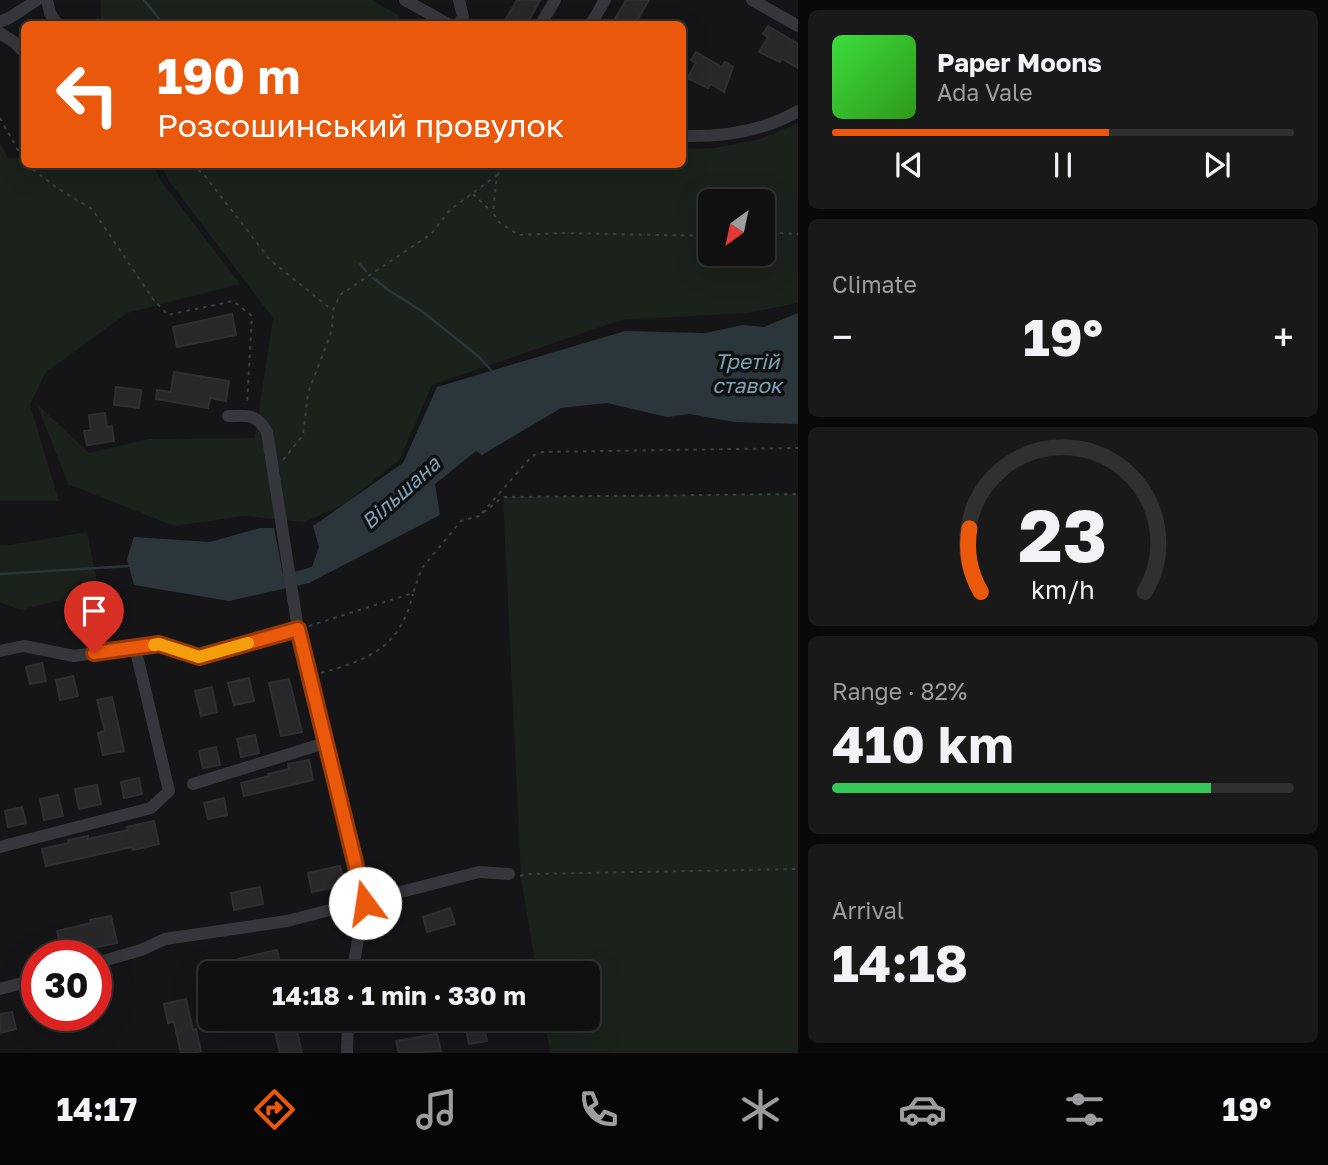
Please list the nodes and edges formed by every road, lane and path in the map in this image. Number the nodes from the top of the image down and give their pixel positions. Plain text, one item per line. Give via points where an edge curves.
1 (37, 0) edge
2 (47, 0) edge
3 (405, 0) edge
4 (459, 0) edge
5 (555, 0) edge
6 (605, 0) edge
7 (752, 0) edge
8 (55, 21) edge
9 (443, 21) edge
10 (461, 21) edge
11 (543, 21) edge
12 (593, 21) edge
13 (0, 22) edge
14 (798, 26) edge
15 (0, 33) edge
16 (21, 49) edge
17 (798, 111) edge
18 (0, 118) edge
19 (686, 136) edge
20 (21, 156) edge
21 (31, 168) edge
22 (196, 168) edge
23 (501, 168) edge
24 (500, 173) junction
25 (472, 193) junction
26 (493, 213) junction
27 (775, 233) edge
28 (798, 234) edge
29 (698, 236) edge
30 (332, 310) junction
31 (228, 416) dead end
32 (248, 416) junction
33 (798, 448) edge
34 (275, 470) junction
35 (798, 495) edge
36 (479, 516) junction
37 (414, 593) junction
38 (298, 629) junction
39 (135, 648) junction
40 (0, 651) edge
41 (309, 676) junction
42 (326, 743) junction
43 (193, 784) dead end
44 (0, 847) edge
45 (798, 869) edge
46 (515, 875) joint
47 (365, 903) junction
48 (112, 958) edge
49 (354, 961) edge
50 (21, 983) edge
51 (0, 989) edge
52 (348, 1031) edge
53 (347, 1053) edge

1 - 13 street
2 - 8 street
3 - 9 street
4 - 10 street
5 - 11 street
6 - 12 street
7 - 14 street
15 - 16 street
17 - 19 street via 757,128
18 - 20 path
21 - 32 path via 92,209 168,315 233,301 252,316
22 - 30 path via 270,260
23 - 24 path
24 - 25 path
24 - 26 path
25 - 26 path
25 - 30 path via 451,209 431,234 340,295
26 - 29 path via 519,235
27 - 28 path
30 - 34 path via 332,330 308,393 303,435
31 - 32 street
32 - 34 street via 260,419 267,432
33 - 36 path via 542,452 532,456
34 - 38 street
35 - 36 path via 503,497
36 - 37 path via 461,521 422,568
37 - 38 path
37 - 41 path via 407,618 374,653 354,664
38 - 39 street via 199,657 159,644
38 - 41 street
39 - 40 street via 74,656 24,646
39 - 44 street via 169,791 151,808
41 - 42 street
42 - 43 street
42 - 47 street
45 - 46 path
46 - 47 street via 480,872
47 - 48 street via 287,921 165,940
47 - 49 street
50 - 51 street
52 - 53 street

